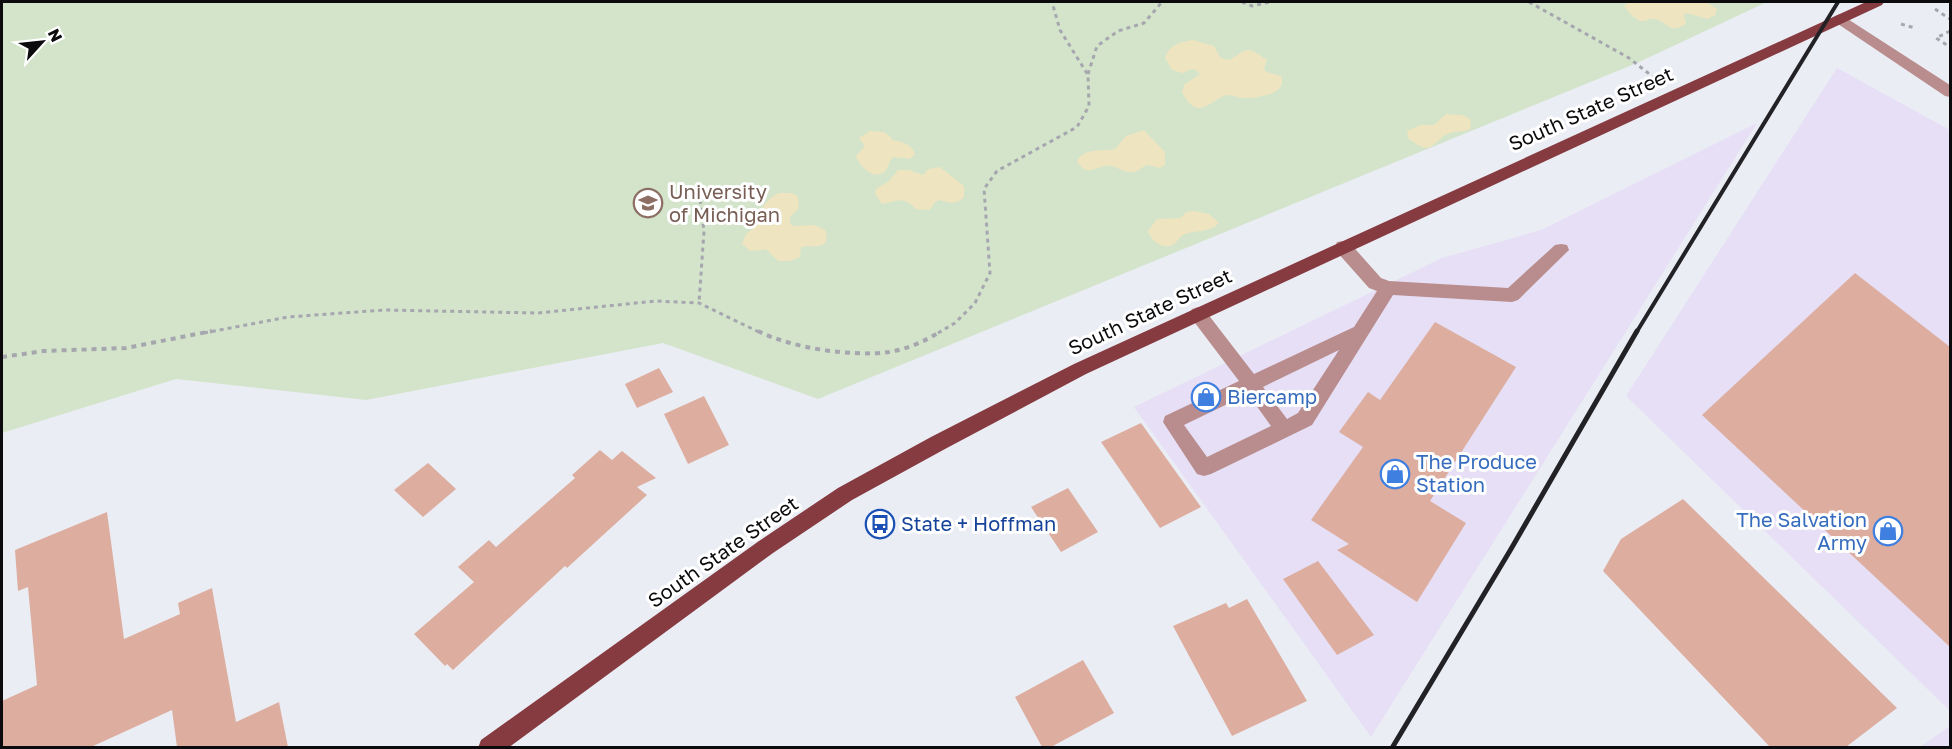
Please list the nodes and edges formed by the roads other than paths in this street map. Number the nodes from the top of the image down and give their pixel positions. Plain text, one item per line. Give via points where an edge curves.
1 (1877, 2) edge
2 (1840, 19) junction
3 (1950, 92) edge
4 (1343, 248) junction
5 (1561, 250) dead end
6 (1388, 288) junction
7 (1198, 314) junction
8 (1360, 332) junction
9 (1251, 384) junction
10 (1284, 429) junction
11 (489, 747) edge

1 - 2 main road, South State Street
2 - 3 street
2 - 4 main road, South State Street
4 - 6 street via 1375,283
4 - 7 main road, South State Street
5 - 6 street via 1512,295
6 - 8 street
7 - 9 street
7 - 11 main road, South State Street via 1080,369 845,494
8 - 9 street
8 - 10 street via 1305,419
9 - 10 street
9 - 10 street via 1172,422 1204,468

